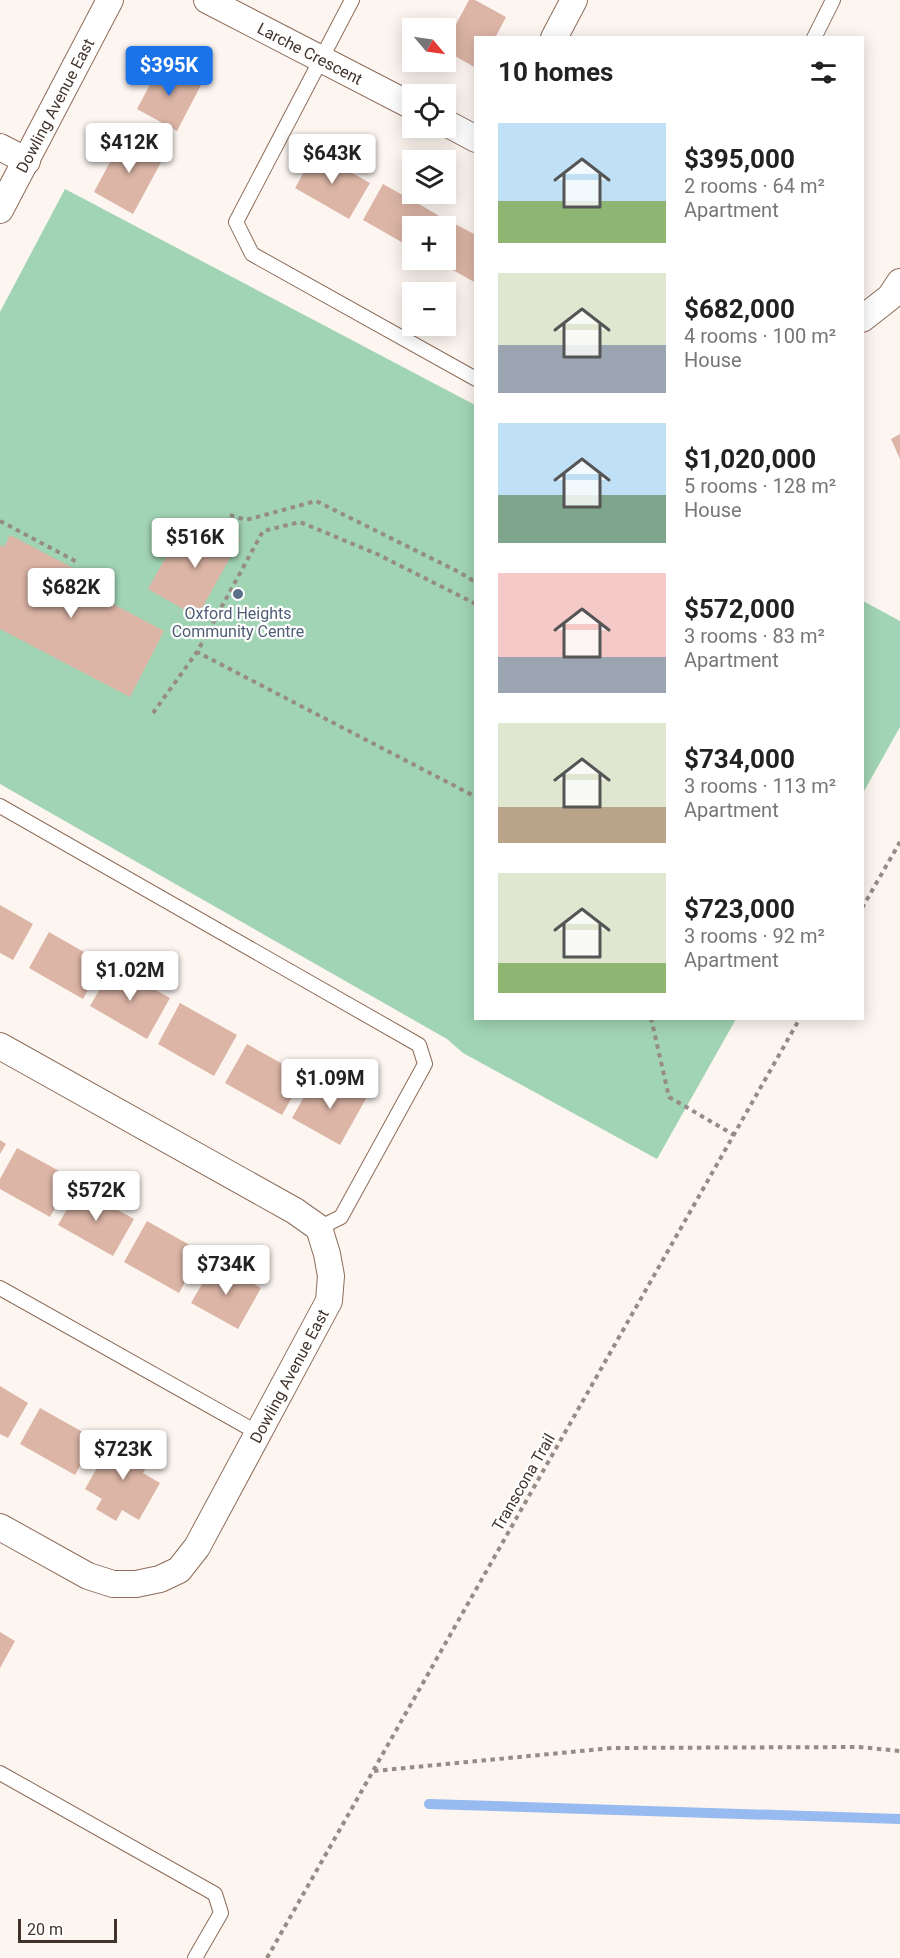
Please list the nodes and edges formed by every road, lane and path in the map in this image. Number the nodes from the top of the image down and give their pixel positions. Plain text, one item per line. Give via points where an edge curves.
1 (110, 0) edge
2 (207, 0) edge
3 (351, 0) edge
4 (574, 0) edge
5 (834, 0) edge
6 (555, 36) edge
7 (815, 36) edge
8 (320, 59) junction
9 (402, 101) edge
10 (456, 128) edge
11 (474, 138) edge
12 (0, 147) edge
13 (27, 161) junction
14 (0, 210) edge
15 (900, 282) edge
16 (864, 317) edge
17 (474, 378) edge
18 (230, 515) dead end
19 (0, 521) edge
20 (77, 562) dead end
21 (474, 580) edge
22 (474, 603) edge
23 (197, 652) junction
24 (153, 713) dead end
25 (474, 796) edge
26 (0, 806) edge
27 (900, 842) edge
28 (864, 905) edge
29 (651, 1020) edge
30 (799, 1020) edge
31 (0, 1046) edge
32 (734, 1135) junction
33 (319, 1228) junction
34 (0, 1288) edge
35 (258, 1433) junction
36 (0, 1527) edge
37 (900, 1751) edge
38 (373, 1771) junction
39 (0, 1773) edge
40 (195, 1958) edge
41 (267, 1958) edge

1 - 13 street, Dowling Avenue East
2 - 8 street, Larche Crescent
3 - 8 lane
4 - 6 street
5 - 7 lane
8 - 9 street, Larche Crescent
8 - 17 lane via 236,222 252,254
10 - 11 street
12 - 13 street
13 - 14 street, Dowling Avenue East
15 - 16 street via 890,297
18 - 21 path via 246,520 316,501
19 - 20 path
22 - 23 path via 377,554 300,522 262,531
23 - 24 path
23 - 25 path
26 - 33 lane via 418,1046 425,1064 341,1217
27 - 28 path
29 - 32 path via 669,1097
30 - 32 path, Transcona Trail
31 - 33 street
32 - 38 path, Transcona Trail
33 - 35 street, Dowling Avenue East via 331,1276 329,1301
34 - 35 lane
35 - 36 street, Dowling Avenue East via 197,1547 179,1570 160,1579 113,1584 88,1576
37 - 38 path via 859,1747 612,1748
38 - 41 path, Transcona Trail
39 - 40 lane via 215,1894 221,1913

